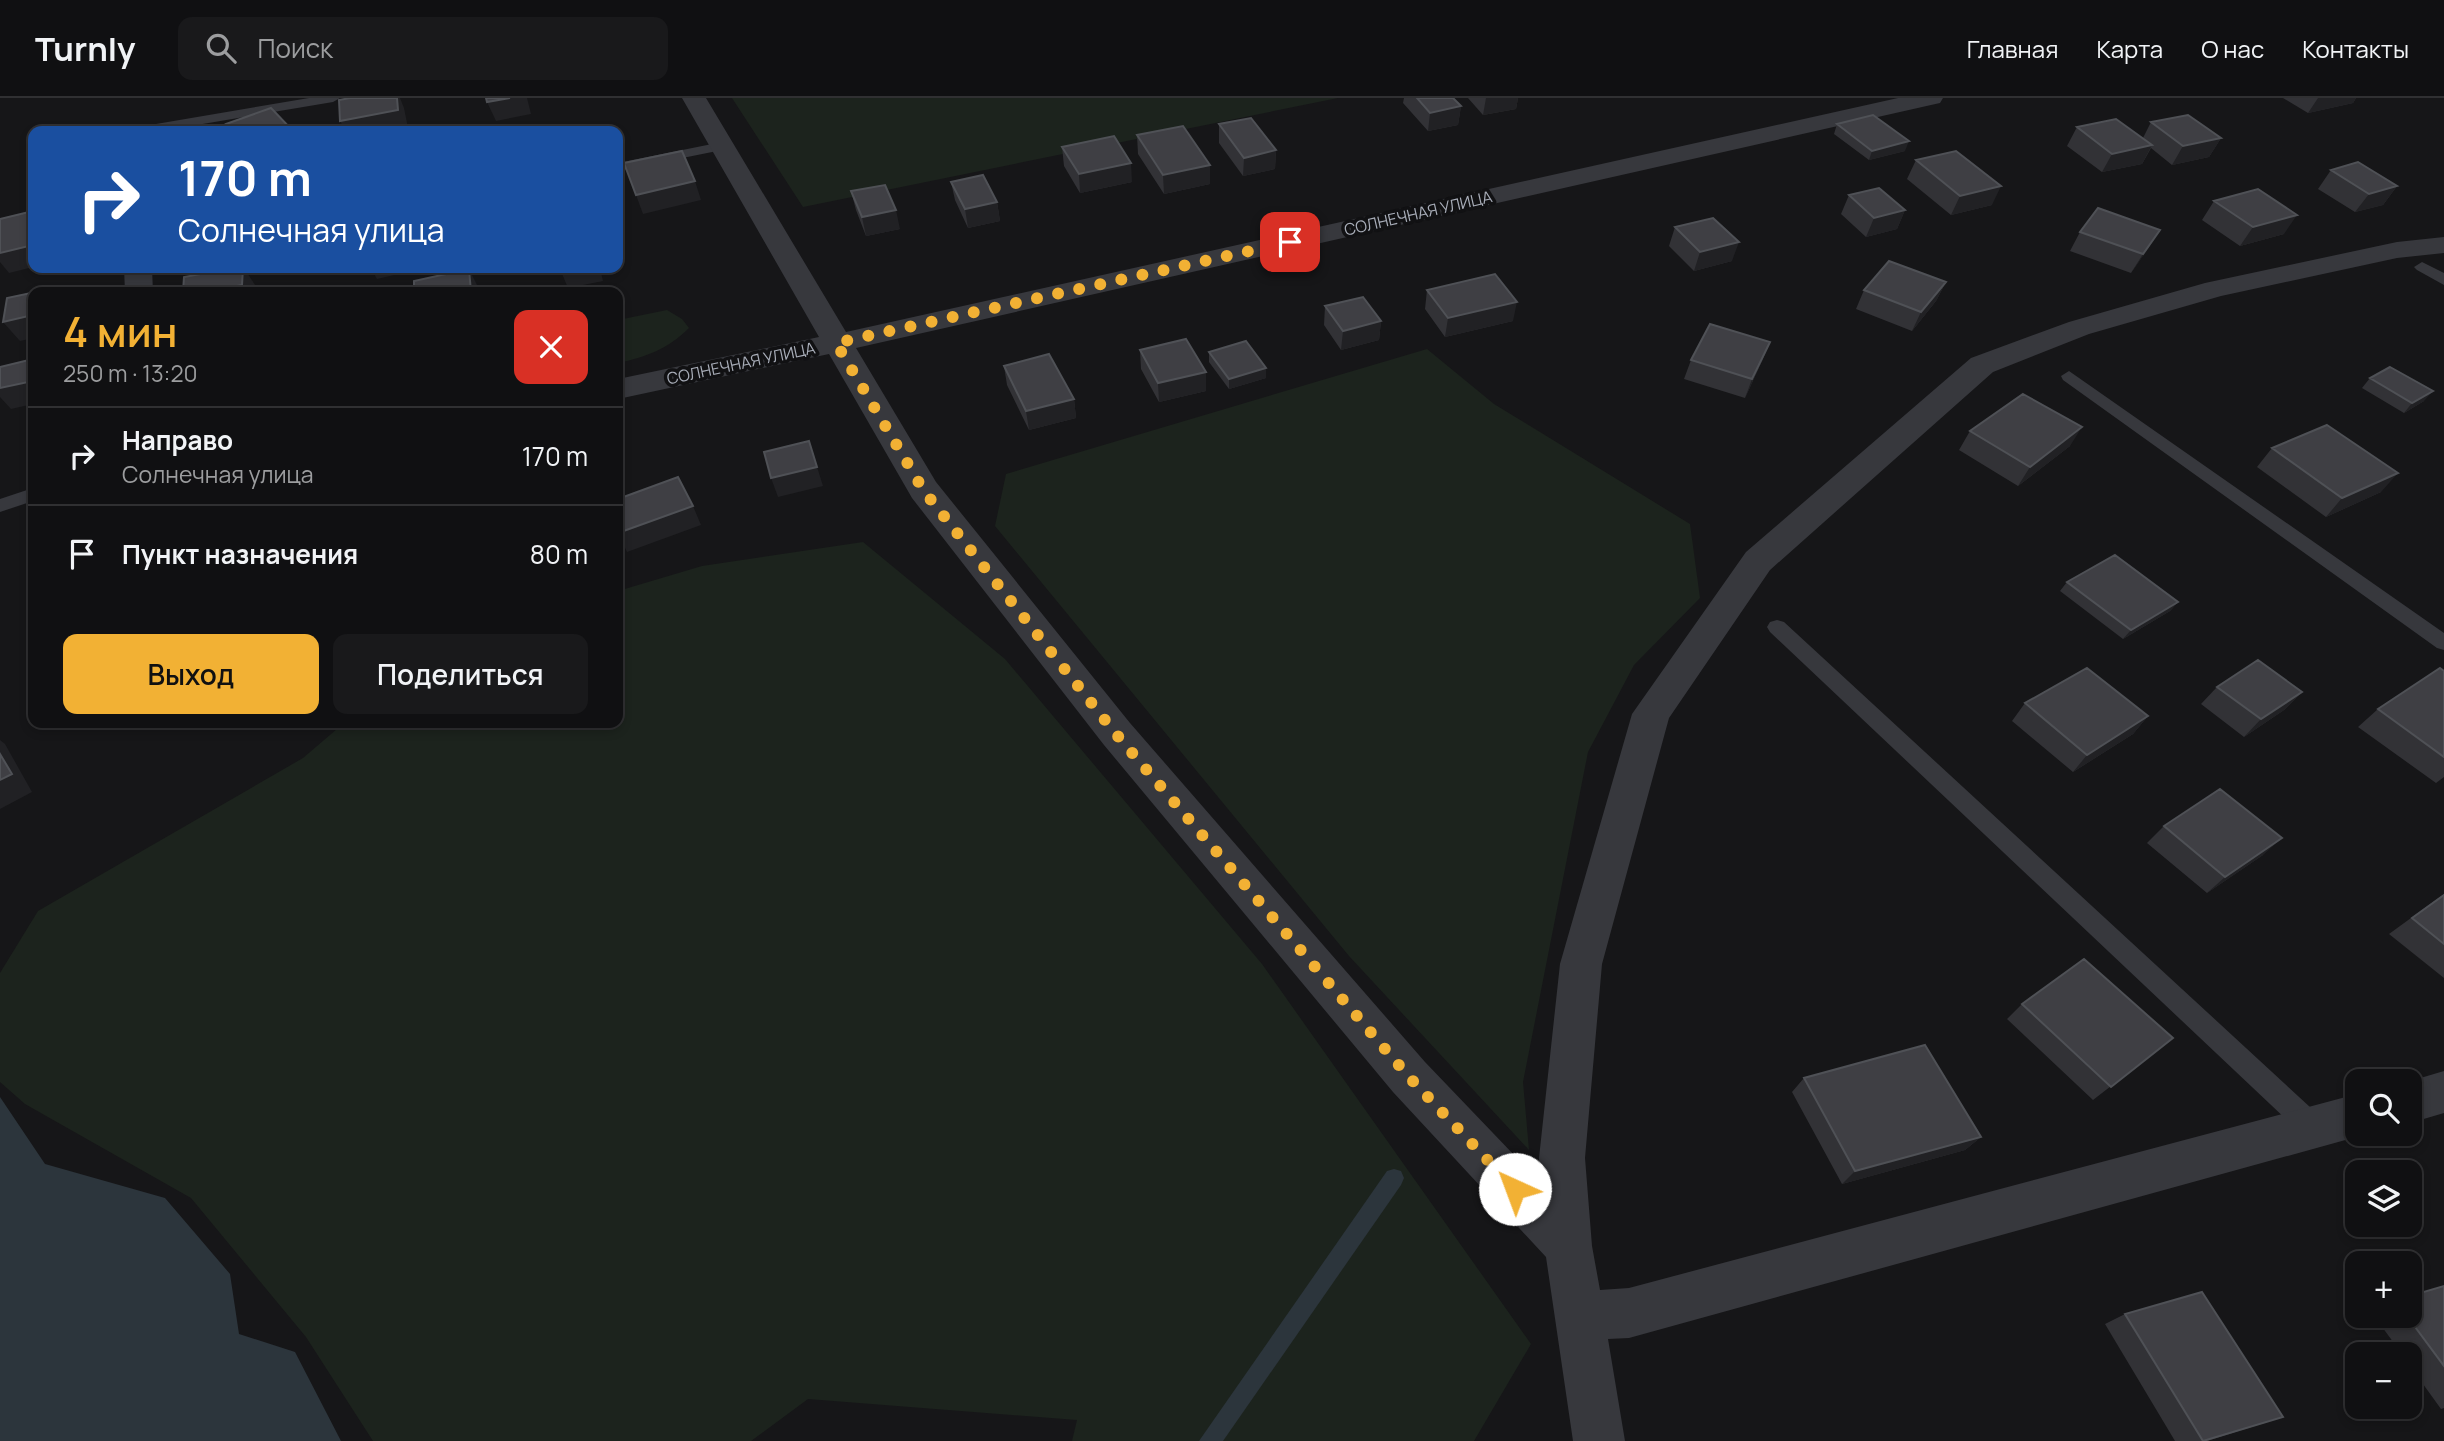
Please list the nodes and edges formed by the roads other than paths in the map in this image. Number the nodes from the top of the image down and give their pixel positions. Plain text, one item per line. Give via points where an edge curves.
1 (333, 98) edge
2 (694, 98) edge
3 (1931, 98) edge
4 (168, 126) edge
5 (722, 146) junction
6 (623, 166) edge
7 (2433, 256) edge
8 (2444, 280) edge
9 (836, 343) junction
10 (2069, 376) dead end
11 (623, 388) edge
12 (28, 496) edge
13 (0, 506) edge
14 (1777, 627) dead end
15 (2444, 643) edge
16 (2444, 1092) edge
17 (2422, 1098) edge
18 (2336, 1122) edge
19 (1568, 1246) junction
20 (1580, 1316) junction
21 (1599, 1441) edge

1 - 4 lane
2 - 5 street
3 - 9 street, СОЛНЕЧНАЯ УЛИЦА
5 - 6 lane
5 - 9 street
7 - 8 lane
7 - 19 street via 2397,250 2215,289 2079,328 1982,365 1758,561 1651,714 1581,964 1562,1158
9 - 11 street, СОЛНЕЧНАЯ УЛИЦА
9 - 19 street via 924,491 1116,734 1409,1077
10 - 15 lane
12 - 13 lane
14 - 18 lane
16 - 17 street
18 - 20 street via 1629,1314
19 - 20 street
20 - 21 street

